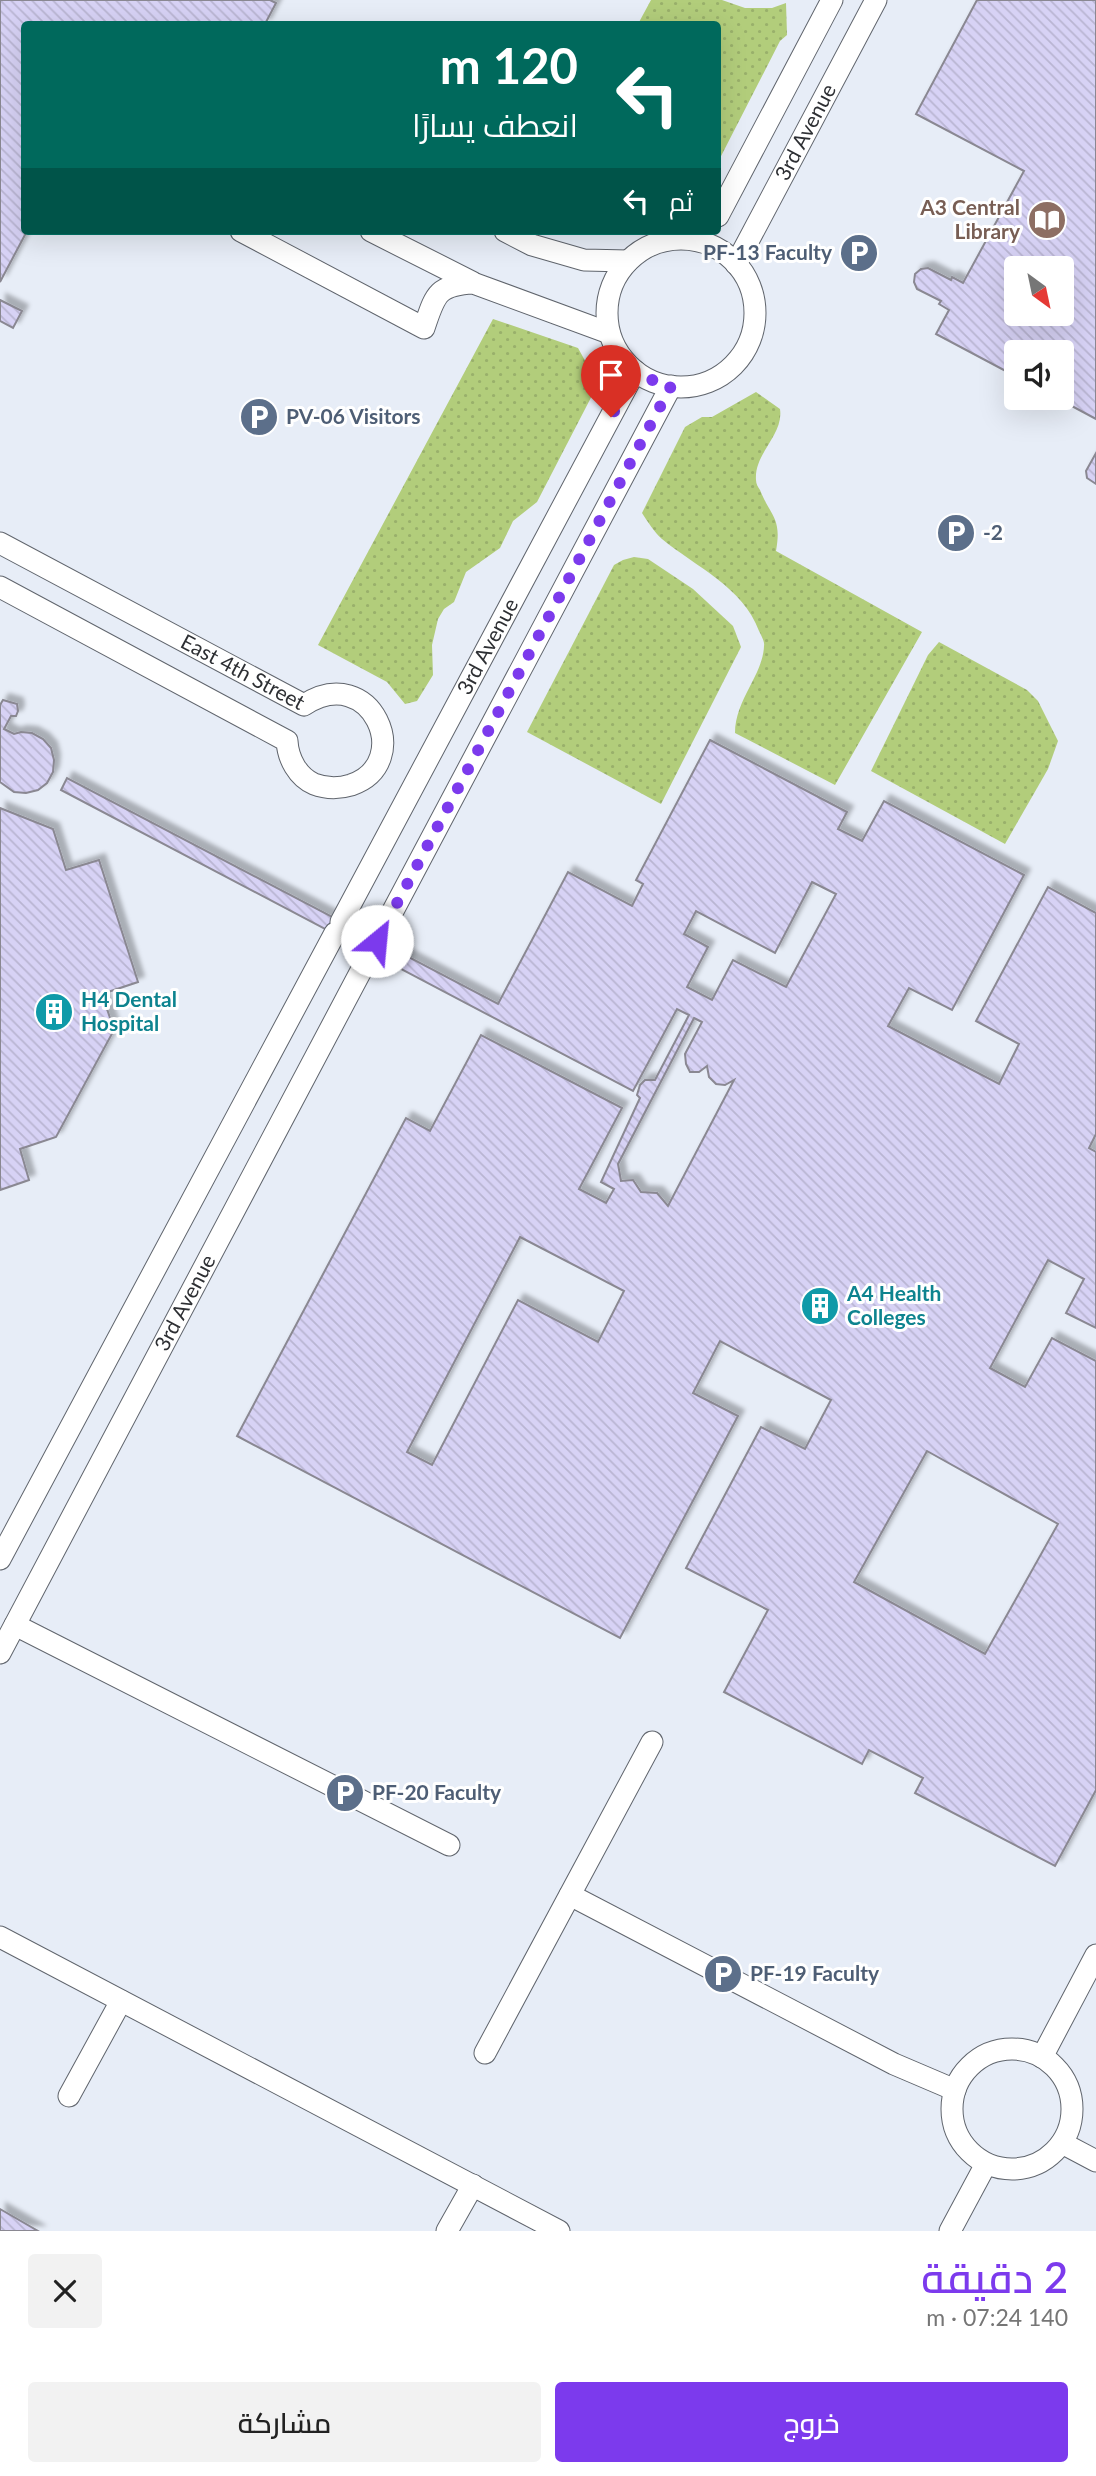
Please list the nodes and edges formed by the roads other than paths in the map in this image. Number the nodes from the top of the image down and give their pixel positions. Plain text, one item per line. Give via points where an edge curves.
1 (832, 0) edge
2 (876, 0) edge
3 (721, 210) edge
4 (249, 235) edge
5 (379, 235) edge
6 (513, 235) edge
7 (706, 237) edge
8 (628, 261) junction
9 (736, 264) junction
10 (473, 283) junction
11 (610, 333) junction
12 (635, 371) junction
13 (671, 386) junction
14 (0, 543) edge
15 (59, 553) dead end
16 (63, 576) junction
17 (0, 587) edge
18 (0, 1559) edge
19 (15, 1625) junction
20 (0, 1653) edge
21 (652, 1742) dead end
22 (449, 1845) dead end
23 (570, 1895) junction
24 (0, 1937) edge
25 (1096, 1955) edge
26 (121, 2000) junction
27 (485, 2053) dead end
28 (1042, 2057) junction
29 (955, 2090) junction
30 (69, 2096) dead end
31 (1062, 2143) junction
32 (1096, 2161) edge
33 (986, 2164) junction
34 (472, 2185) junction
35 (447, 2231) edge
36 (559, 2231) edge
37 (950, 2231) edge

1 - 3 lane, 3rd Avenue
2 - 9 lane, 3rd Avenue
4 - 10 lane via 424,328 436,296 453,284
5 - 10 lane
6 - 8 lane via 584,260
7 - 8 lane via 661,242
7 - 9 lane
8 - 11 lane via 609,295
9 - 13 lane via 752,293 755,312 745,349 718,377 701,384
10 - 11 lane
11 - 12 lane via 617,351
12 - 13 lane
12 - 18 lane, 3rd Avenue
13 - 19 lane, 3rd Avenue
14 - 16 lane, East 4th Street
15 - 16 lane
16 - 17 lane, East 4th Street via 304,705 329,694 358,699 378,720 382,742 377,764 368,776 341,789 312,783 292,762 288,741
19 - 20 lane, 3rd Avenue
19 - 22 lane
21 - 23 lane
23 - 27 lane
23 - 29 lane via 894,2064
24 - 26 lane
25 - 28 lane
26 - 30 lane
26 - 34 lane
28 - 29 lane via 1023,2050 989,2053 962,2075
28 - 31 lane via 1064,2079 1071,2095 1069,2129
29 - 33 lane via 951,2106 959,2140
31 - 32 lane
31 - 33 lane via 1034,2165 1000,2169
33 - 37 lane
34 - 35 lane
34 - 36 lane

